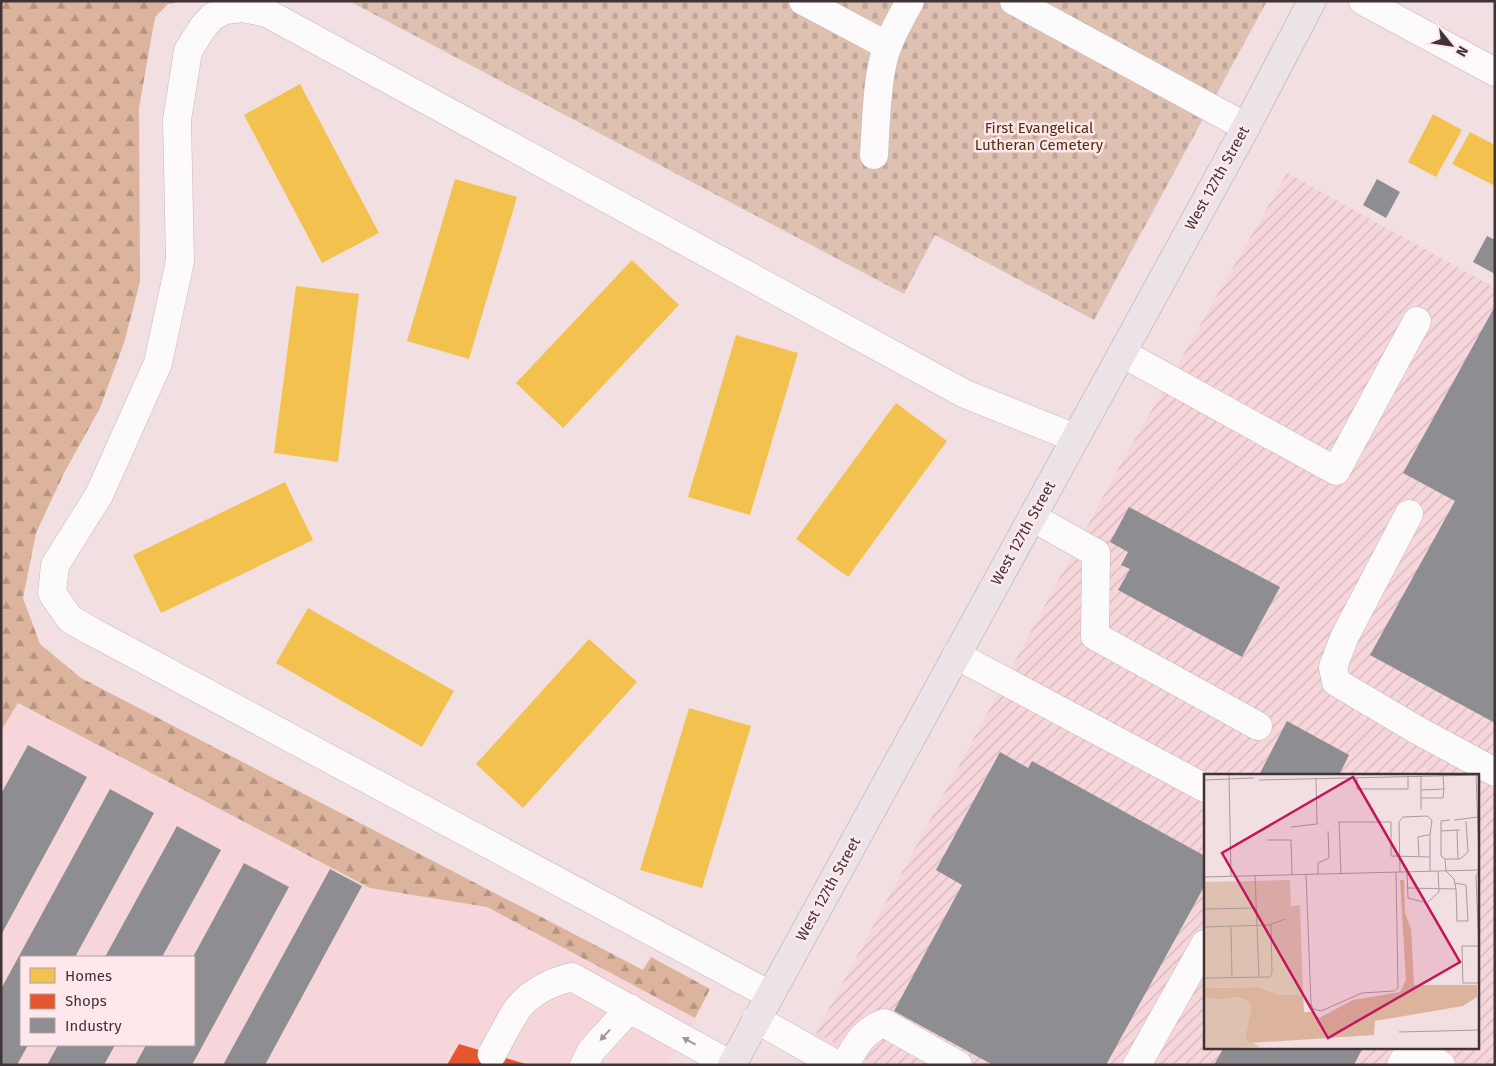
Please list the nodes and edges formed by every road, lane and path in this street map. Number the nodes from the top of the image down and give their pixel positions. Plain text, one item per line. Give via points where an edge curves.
1 (803, 1) edge
2 (910, 1) edge
3 (1014, 1) edge
4 (1312, 1) edge
5 (1363, 1) edge
6 (1047, 9) edge
7 (888, 46) junction
8 (1495, 72) edge
9 (1246, 127) junction
10 (874, 155) dead end
11 (1417, 321) dead end
12 (1122, 353) junction
13 (1075, 438) junction
14 (1409, 514) dead end
15 (1032, 517) junction
16 (956, 655) junction
17 (1258, 726) dead end
18 (1495, 772) edge
19 (1204, 787) edge
20 (1204, 946) edge
21 (770, 995) junction
22 (630, 1008) junction
23 (756, 1019) junction
24 (492, 1054) dead end
25 (584, 1065) edge
26 (731, 1065) edge
27 (837, 1065) edge
28 (845, 1065) edge
29 (958, 1065) edge
30 (1137, 1065) edge
31 (1401, 1065) edge
32 (1441, 1065) edge

1 - 7 street
2 - 7 street
3 - 6 street
4 - 9 main road, West 127th Street
5 - 8 street
6 - 9 street
7 - 10 street via 882,65
9 - 12 main road, West 127th Street
11 - 12 street via 1336,471
12 - 13 main road, West 127th Street
13 - 15 main road, West 127th Street
13 - 21 street via 964,394 267,13 243,8 225,10 207,22 188,52 177,120 180,261 158,363 99,495 55,565 52,593 70,619 90,631
14 - 18 street via 1344,638 1333,667 1336,682
15 - 16 main road, West 127th Street
15 - 17 street via 1096,553 1095,636
16 - 19 street
16 - 21 main road, West 127th Street
20 - 30 street
21 - 23 main road, West 127th Street
22 - 24 street via 572,977 557,981 520,1006
22 -> 25 street via 591,1051
26 -> 22 street
23 - 26 main road, West 127th Street
23 - 27 street
28 - 29 street via 856,1044 873,1027 884,1023
31 - 32 street via 1411,1048

